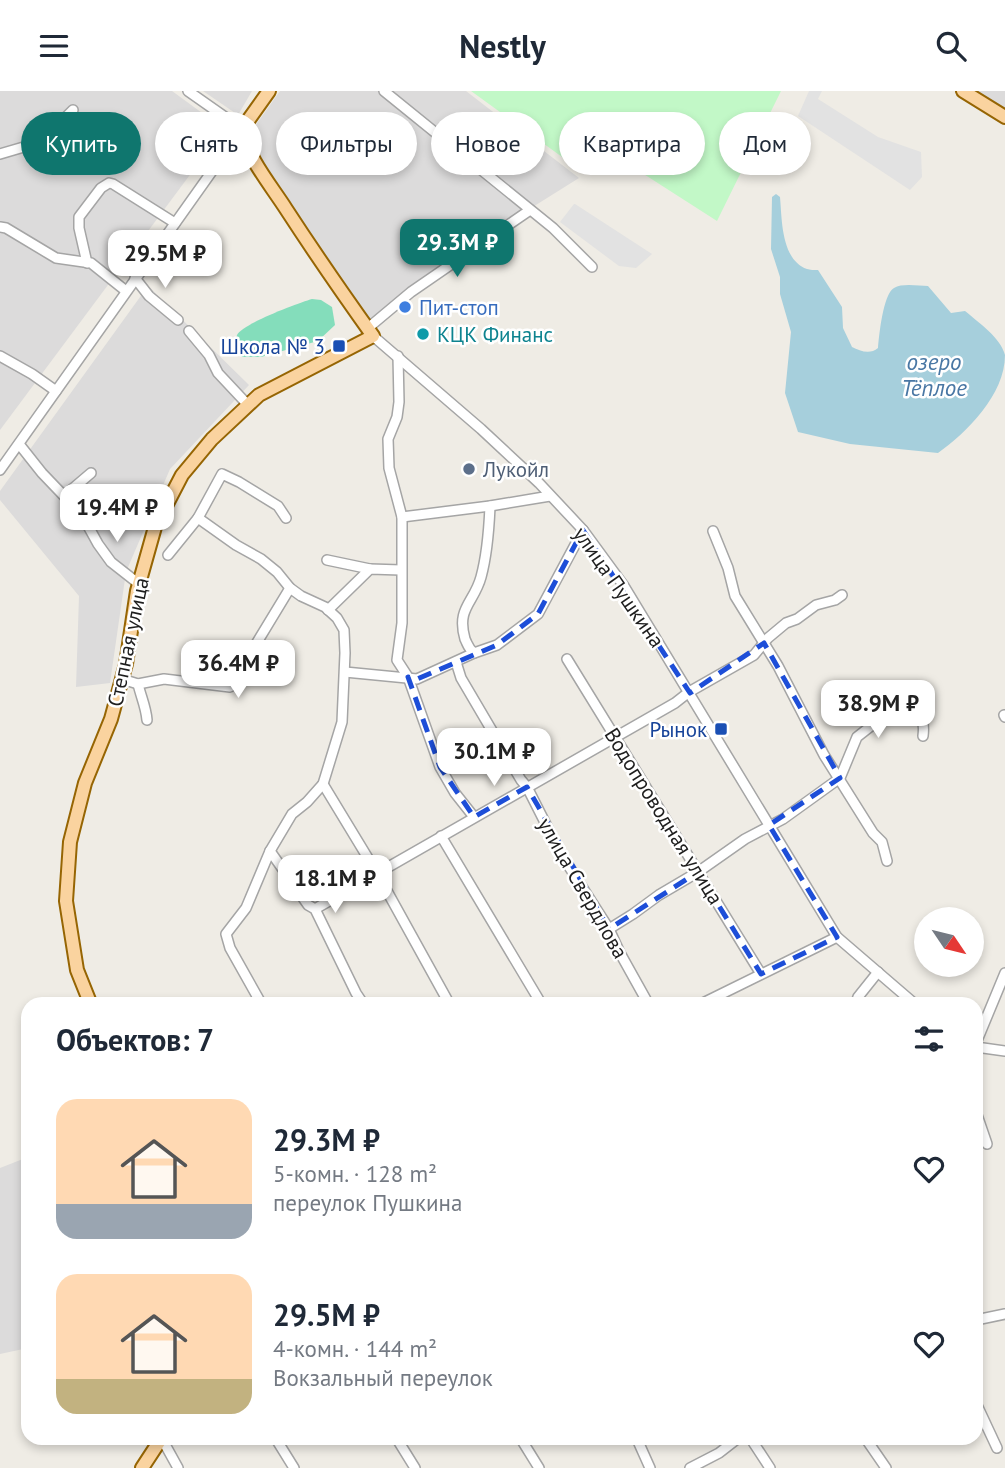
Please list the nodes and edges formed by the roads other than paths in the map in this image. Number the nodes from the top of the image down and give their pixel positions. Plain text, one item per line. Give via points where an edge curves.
1 (188, 91) edge
2 (269, 91) edge
3 (384, 91) edge
4 (967, 92) edge
5 (73, 110) dead end
6 (218, 112) edge
7 (254, 112) edge
8 (1005, 117) edge
9 (0, 155) edge
10 (262, 173) edge
11 (209, 175) edge
12 (530, 210) junction
13 (175, 223) junction
14 (0, 227) edge
15 (87, 263) junction
16 (592, 267) dead end
17 (135, 278) junction
18 (126, 291) junction
19 (178, 320) dead end
20 (189, 331) dead end
21 (370, 332) junction
22 (0, 356) edge
23 (398, 356) junction
24 (56, 391) junction
25 (248, 405) junction
26 (19, 444) junction
27 (0, 470) edge
28 (91, 473) dead end
29 (550, 496) junction
30 (490, 506) junction
31 (82, 515) dead end
32 (402, 517) junction
33 (198, 518) junction
34 (286, 519) dead end
35 (583, 530) junction
36 (712, 531) dead end
37 (168, 555) dead end
38 (327, 560) dead end
39 (370, 569) junction
40 (401, 570) junction
41 (139, 584) junction
42 (290, 588) junction
43 (842, 595) dead end
44 (327, 609) junction
45 (764, 643) junction
46 (474, 653) junction
47 (567, 659) dead end
48 (456, 661) junction
49 (345, 672) junction
50 (408, 677) junction
51 (122, 678) junction
52 (138, 684) junction
53 (689, 692) junction
54 (147, 720) dead end
55 (615, 736) junction
56 (923, 736) dead end
57 (840, 778) junction
58 (323, 784) junction
59 (527, 787) junction
60 (474, 817) junction
61 (769, 825) junction
62 (441, 836) junction
63 (270, 851) junction
64 (887, 861) dead end
65 (698, 872) junction
66 (377, 873) junction
67 (315, 909) junction
68 (609, 929) junction
69 (837, 937) junction
70 (878, 972) junction
71 (1005, 973) edge
72 (761, 974) junction
73 (88, 997) edge
74 (258, 997) edge
75 (359, 997) edge
76 (446, 997) edge
77 (537, 997) edge
78 (645, 997) edge
79 (715, 997) edge
80 (858, 997) edge
81 (907, 997) edge
82 (983, 1028) edge
83 (983, 1046) edge
84 (1005, 1051) edge
85 (983, 1132) edge
86 (987, 1144) dead end
87 (1005, 1314) edge
88 (983, 1318) edge
89 (983, 1419) edge
90 (157, 1445) edge
91 (165, 1445) edge
92 (280, 1445) edge
93 (401, 1445) edge
94 (525, 1445) edge
95 (640, 1445) edge
96 (729, 1445) edge
97 (755, 1445) edge
98 (870, 1445) edge
99 (996, 1448) dead end
100 (142, 1468) edge
101 (178, 1468) edge
102 (294, 1468) edge
103 (415, 1468) edge
104 (539, 1468) edge
105 (650, 1468) edge
106 (690, 1468) edge
107 (771, 1468) edge
108 (886, 1468) edge

1 - 6 street
2 - 7 main road
3 - 12 street
4 - 8 main road
5 - 9 street via 34,144
10 - 21 main road, улица Пушкина
11 - 13 street
12 - 16 street
12 - 21 street via 411,292
13 - 15 street via 109,183 79,217
13 - 17 street
14 - 15 street via 56,258
15 - 18 street
17 - 18 street
17 - 19 street
18 - 24 street
20 - 25 street via 218,373
21 - 23 street, улица Пушкина
21 - 25 main road, Степная улица
22 - 24 street
23 - 29 street, улица Пушкина
23 - 32 street via 399,403 388,439 389,468
24 - 26 street
25 - 41 main road, Степная улица via 182,475 155,527
26 - 27 street
26 - 28 street via 64,496
29 - 30 street
29 - 35 street, улица Пушкина
30 - 32 street
30 - 46 street via 481,580 461,626
31 - 41 street via 111,562
32 - 40 street
33 - 34 street via 222,474 278,506
33 - 37 street
33 - 42 street via 261,559
35 - 46 street via 538,614 497,645
35 - 53 street, улица Пушкина via 624,586
36 - 45 street via 735,596
38 - 39 street
39 - 40 street
39 - 44 street
40 - 50 street via 397,660
41 - 51 main road, Степная улица
42 - 44 street
42 - 52 street via 230,687 164,680
43 - 45 street via 786,623
44 - 49 street via 344,630
45 - 53 street via 754,655
45 - 57 street
46 - 48 street
47 - 55 street, Водопроводная улица
48 - 50 street via 417,679
48 - 59 street, улица Свердлова via 461,678
49 - 50 street
49 - 58 street via 342,722
50 - 60 street via 440,767
51 - 52 street
51 - 73 main road, Степная улица via 85,783 70,842 66,901 77,970
52 - 54 street
53 - 55 street
53 - 61 street, улица Пушкина
55 - 59 street
55 - 65 street, Водопроводная улица
56 - 57 street via 924,723 908,697 857,737
57 - 61 street
57 - 64 street via 882,842
58 - 63 street via 292,814
58 - 66 street
59 - 60 street
59 - 68 street, улица Свердлова via 561,854
60 - 62 street
61 - 65 street
61 - 69 street, улица Пушкина
62 - 66 street
62 - 77 street
63 - 67 street
63 - 74 street via 246,908 226,934
65 - 68 street
65 - 72 street, Водопроводная улица
66 - 67 street
66 - 76 street
67 - 75 street
68 - 78 street, улица Свердлова
69 - 70 street, улица Пушкина
69 - 72 street
70 - 80 street
70 - 81 street, улица Пушкина
71 - 82 street
72 - 79 street
83 - 84 street
85 - 86 street
87 - 88 street
89 - 99 street
90 - 100 main road
91 - 101 street
92 - 102 street
93 - 103 street
94 - 104 street
95 - 105 street
96 - 106 street
97 - 107 street
98 - 108 street

